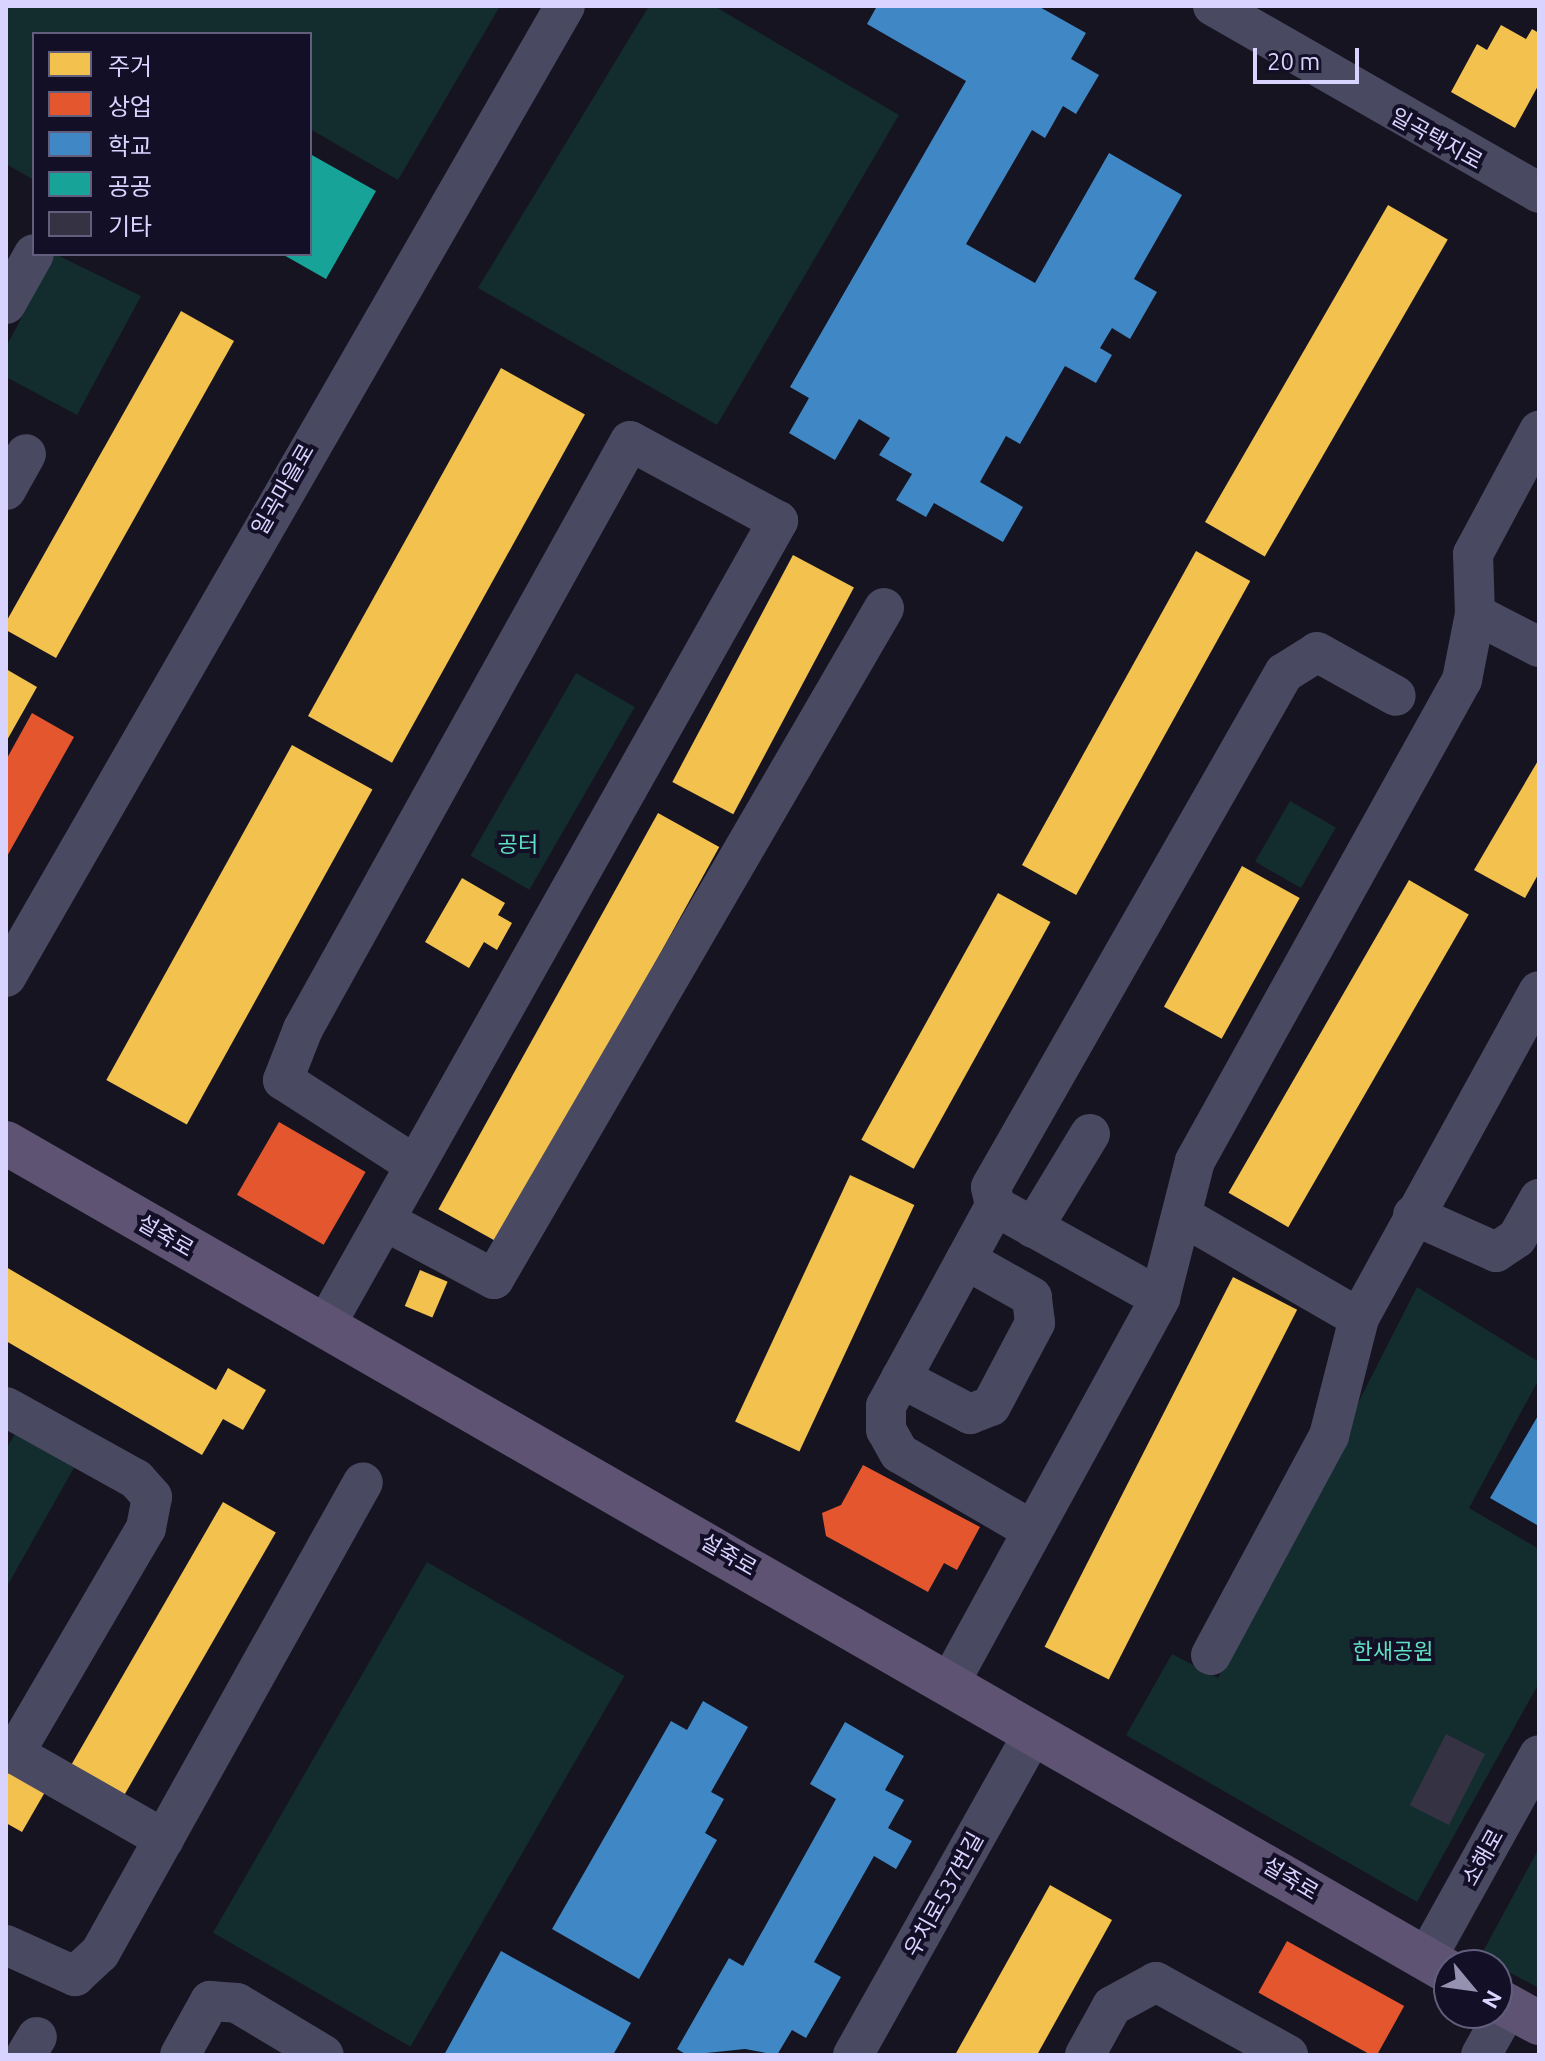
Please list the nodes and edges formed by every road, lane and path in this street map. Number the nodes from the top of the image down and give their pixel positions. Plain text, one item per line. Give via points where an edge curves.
1 (565, 6) edge
2 (1213, 6) edge
3 (1539, 193) edge
4 (33, 256) edge
5 (6, 304) edge
6 (1539, 431) edge
7 (26, 454) dead end
8 (6, 490) edge
9 (884, 608) dead end
10 (1475, 614) junction
11 (1539, 647) edge
12 (1396, 696) dead end
13 (6, 977) edge
14 (1539, 991) edge
15 (1090, 1134) dead end
16 (6, 1143) edge
17 (415, 1165) junction
18 (1539, 1199) edge
19 (995, 1206) junction
20 (1413, 1215) junction
21 (1184, 1217) junction
22 (389, 1223) junction
23 (1033, 1228) junction
24 (966, 1260) junction
25 (1160, 1298) junction
26 (1359, 1318) junction
27 (325, 1326) junction
28 (901, 1378) junction
29 (6, 1407) edge
30 (363, 1482) dead end
31 (1030, 1529) junction
32 (1211, 1655) dead end
33 (949, 1684) junction
34 (1033, 1734) junction
35 (10, 1752) edge
36 (1539, 1755) edge
37 (164, 1839) junction
38 (6, 1945) edge
39 (1445, 1949) edge
40 (1433, 1964) edge
41 (1515, 2010) edge
42 (180, 2055) edge
43 (324, 2055) edge
44 (853, 2055) edge
45 (1085, 2055) edge
46 (1288, 2055) edge
47 (1481, 2055) edge

1 - 13 street, 일곡마을로
2 - 3 street, 일곡택지로
4 - 5 street
6 - 10 street via 1473,554
7 - 8 street
9 - 22 street via 494,1279
10 - 11 street
10 - 21 street via 1462,680 1195,1161
12 - 19 street via 1317,652 1284,673 991,1187
14 - 20 street
15 - 23 street
16 - 27 main road, 설죽로
17 - 17 street via 778,521 630,441 303,1029 283,1080
17 - 22 street
18 - 20 street via 1517,1238 1496,1252
19 - 23 street
19 - 24 street
20 - 26 street
21 - 25 street
21 - 26 street
22 - 27 street
23 - 25 street
24 - 28 street
24 - 28 street via 1032,1297 1035,1323 991,1406 970,1414
25 - 31 street
26 - 32 street via 1329,1436
27 - 33 main road, 설죽로
28 - 31 street via 886,1406 886,1430 899,1453
29 - 35 street via 136,1479 152,1497 146,1528
30 - 37 street
31 - 33 street
33 - 34 main road, 설죽로
34 - 40 main road, 설죽로
34 - 44 street, 우치로537번길
35 - 37 street
36 - 39 street, 소해로
37 - 38 street via 100,1953 75,1976
41 - 47 street
42 - 43 street via 210,2001 237,2003
45 - 46 street via 1112,2006 1156,1982

